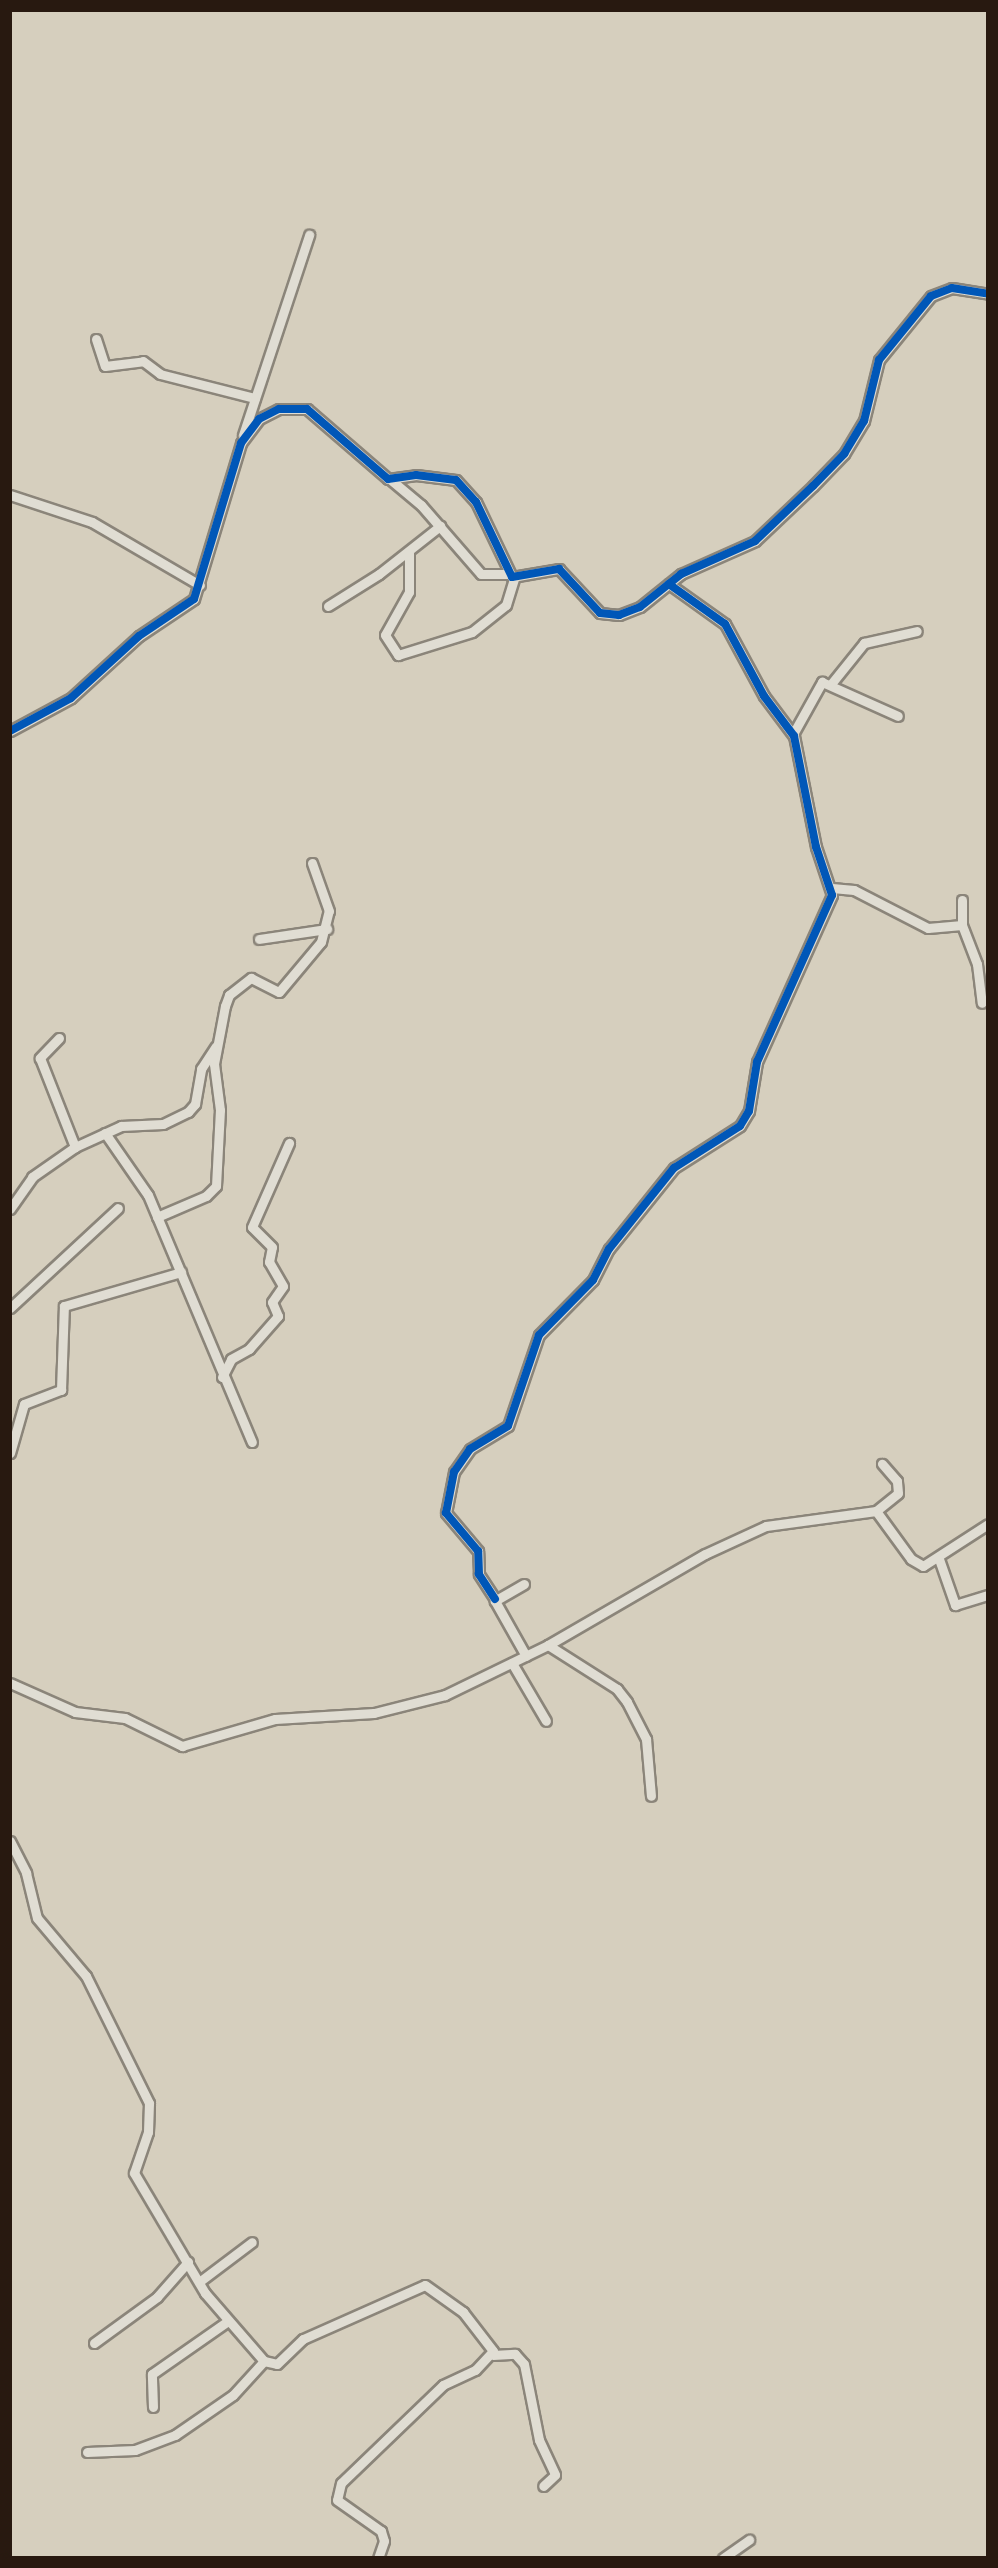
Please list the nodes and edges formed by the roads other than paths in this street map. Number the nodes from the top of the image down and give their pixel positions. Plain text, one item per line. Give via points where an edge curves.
1 (309, 235) dead end
2 (987, 294) edge
3 (96, 339) dead end
4 (255, 398) junction
5 (241, 443) junction
6 (391, 480) junction
7 (10, 495) edge
8 (440, 526) junction
9 (409, 552) junction
10 (512, 576) junction
11 (669, 584) junction
12 (200, 585) junction
13 (328, 606) dead end
14 (917, 632) dead end
15 (831, 684) junction
16 (898, 716) dead end
17 (10, 731) edge
18 (793, 734) junction
19 (312, 863) dead end
20 (832, 888) junction
21 (962, 900) dead end
22 (962, 925) junction
23 (327, 929) junction
24 (259, 939) dead end
25 (982, 1003) dead end
26 (59, 1038) dead end
27 (218, 1043) junction
28 (105, 1133) junction
29 (289, 1143) dead end
30 (75, 1147) junction
31 (118, 1208) dead end
32 (10, 1209) edge
33 (157, 1217) junction
34 (181, 1272) junction
35 (10, 1308) edge
36 (222, 1377) junction
37 (252, 1442) dead end
38 (10, 1453) edge
39 (882, 1464) dead end
40 (876, 1511) junction
41 (987, 1524) edge
42 (939, 1559) junction
43 (524, 1584) dead end
44 (987, 1595) edge
45 (495, 1599) junction
46 (548, 1646) junction
47 (526, 1656) junction
48 (512, 1663) junction
49 (10, 1683) edge
50 (546, 1721) dead end
51 (651, 1796) dead end
52 (10, 1841) edge
53 (252, 2242) dead end
54 (188, 2262) junction
55 (199, 2282) junction
56 (228, 2321) junction
57 (94, 2343) dead end
58 (493, 2355) junction
59 (264, 2361) junction
60 (153, 2407) dead end
61 (87, 2452) dead end
62 (543, 2486) dead end
63 (749, 2540) dead end
64 (378, 2558) edge
65 (723, 2558) edge

1 - 4 street
2 - 11 street via 952,288 932,296 879,360 864,421 844,454 755,542
3 - 4 street via 105,366 143,361 160,374
4 - 5 street
5 - 6 street via 259,419 298,407
5 - 12 street
6 - 8 street
6 - 10 street via 445,476 468,489
7 - 12 street via 92,522
8 - 9 street
8 - 10 street via 482,575
9 - 10 street via 409,592 385,635 398,655 472,632 506,605
9 - 13 street
10 - 11 street via 559,569 607,615 628,613
11 - 18 street via 725,624 764,696
12 - 17 street via 187,606 139,636 71,699
14 - 15 street via 864,643
15 - 16 street
15 - 18 street via 817,686
18 - 20 street via 816,847
19 - 23 street via 326,898
20 - 22 street via 854,890 928,928
20 - 45 street via 797,980 757,1062 749,1111 740,1126 684,1159 668,1176 609,1249 593,1280 539,1335 508,1426 470,1449 454,1472 446,1513 478,1551 479,1574
21 - 22 street
22 - 25 street via 977,964
23 - 24 street
23 - 27 street via 300,971 279,992 251,978 229,995
26 - 30 street via 40,1058
27 - 28 street via 201,1069 188,1112 163,1125 121,1126
27 - 33 street via 216,1186 206,1196
28 - 30 street
28 - 33 street
29 - 36 street via 252,1227 270,1245 269,1262 282,1283 272,1301 278,1316 249,1349 231,1359
30 - 32 street via 32,1177
31 - 35 street
33 - 34 street
34 - 36 street
34 - 38 street via 64,1306 62,1390 24,1404
36 - 37 street
39 - 40 street via 897,1481 898,1493
40 - 42 street via 915,1562 929,1565
40 - 46 street via 793,1520 741,1534
41 - 42 street
42 - 44 street via 955,1605
43 - 45 street
45 - 47 street
46 - 47 street
46 - 51 street via 617,1689 627,1702 646,1739
47 - 48 street
48 - 49 street via 425,1700 352,1716 275,1719 182,1746 125,1718 75,1712
48 - 50 street
52 - 54 street via 26,1873 37,1918 90,1983 148,2103 148,2132 134,2173
53 - 55 street
54 - 55 street
54 - 57 street via 157,2297
55 - 56 street
56 - 59 street
56 - 60 street via 152,2374
58 - 59 street via 463,2312 425,2285 313,2334 277,2364
58 - 62 street via 515,2354 524,2364 539,2440 555,2475
58 - 64 street via 443,2385 341,2483 337,2500 381,2531 384,2541
59 - 61 street via 243,2386 175,2435 135,2450
63 - 65 street

